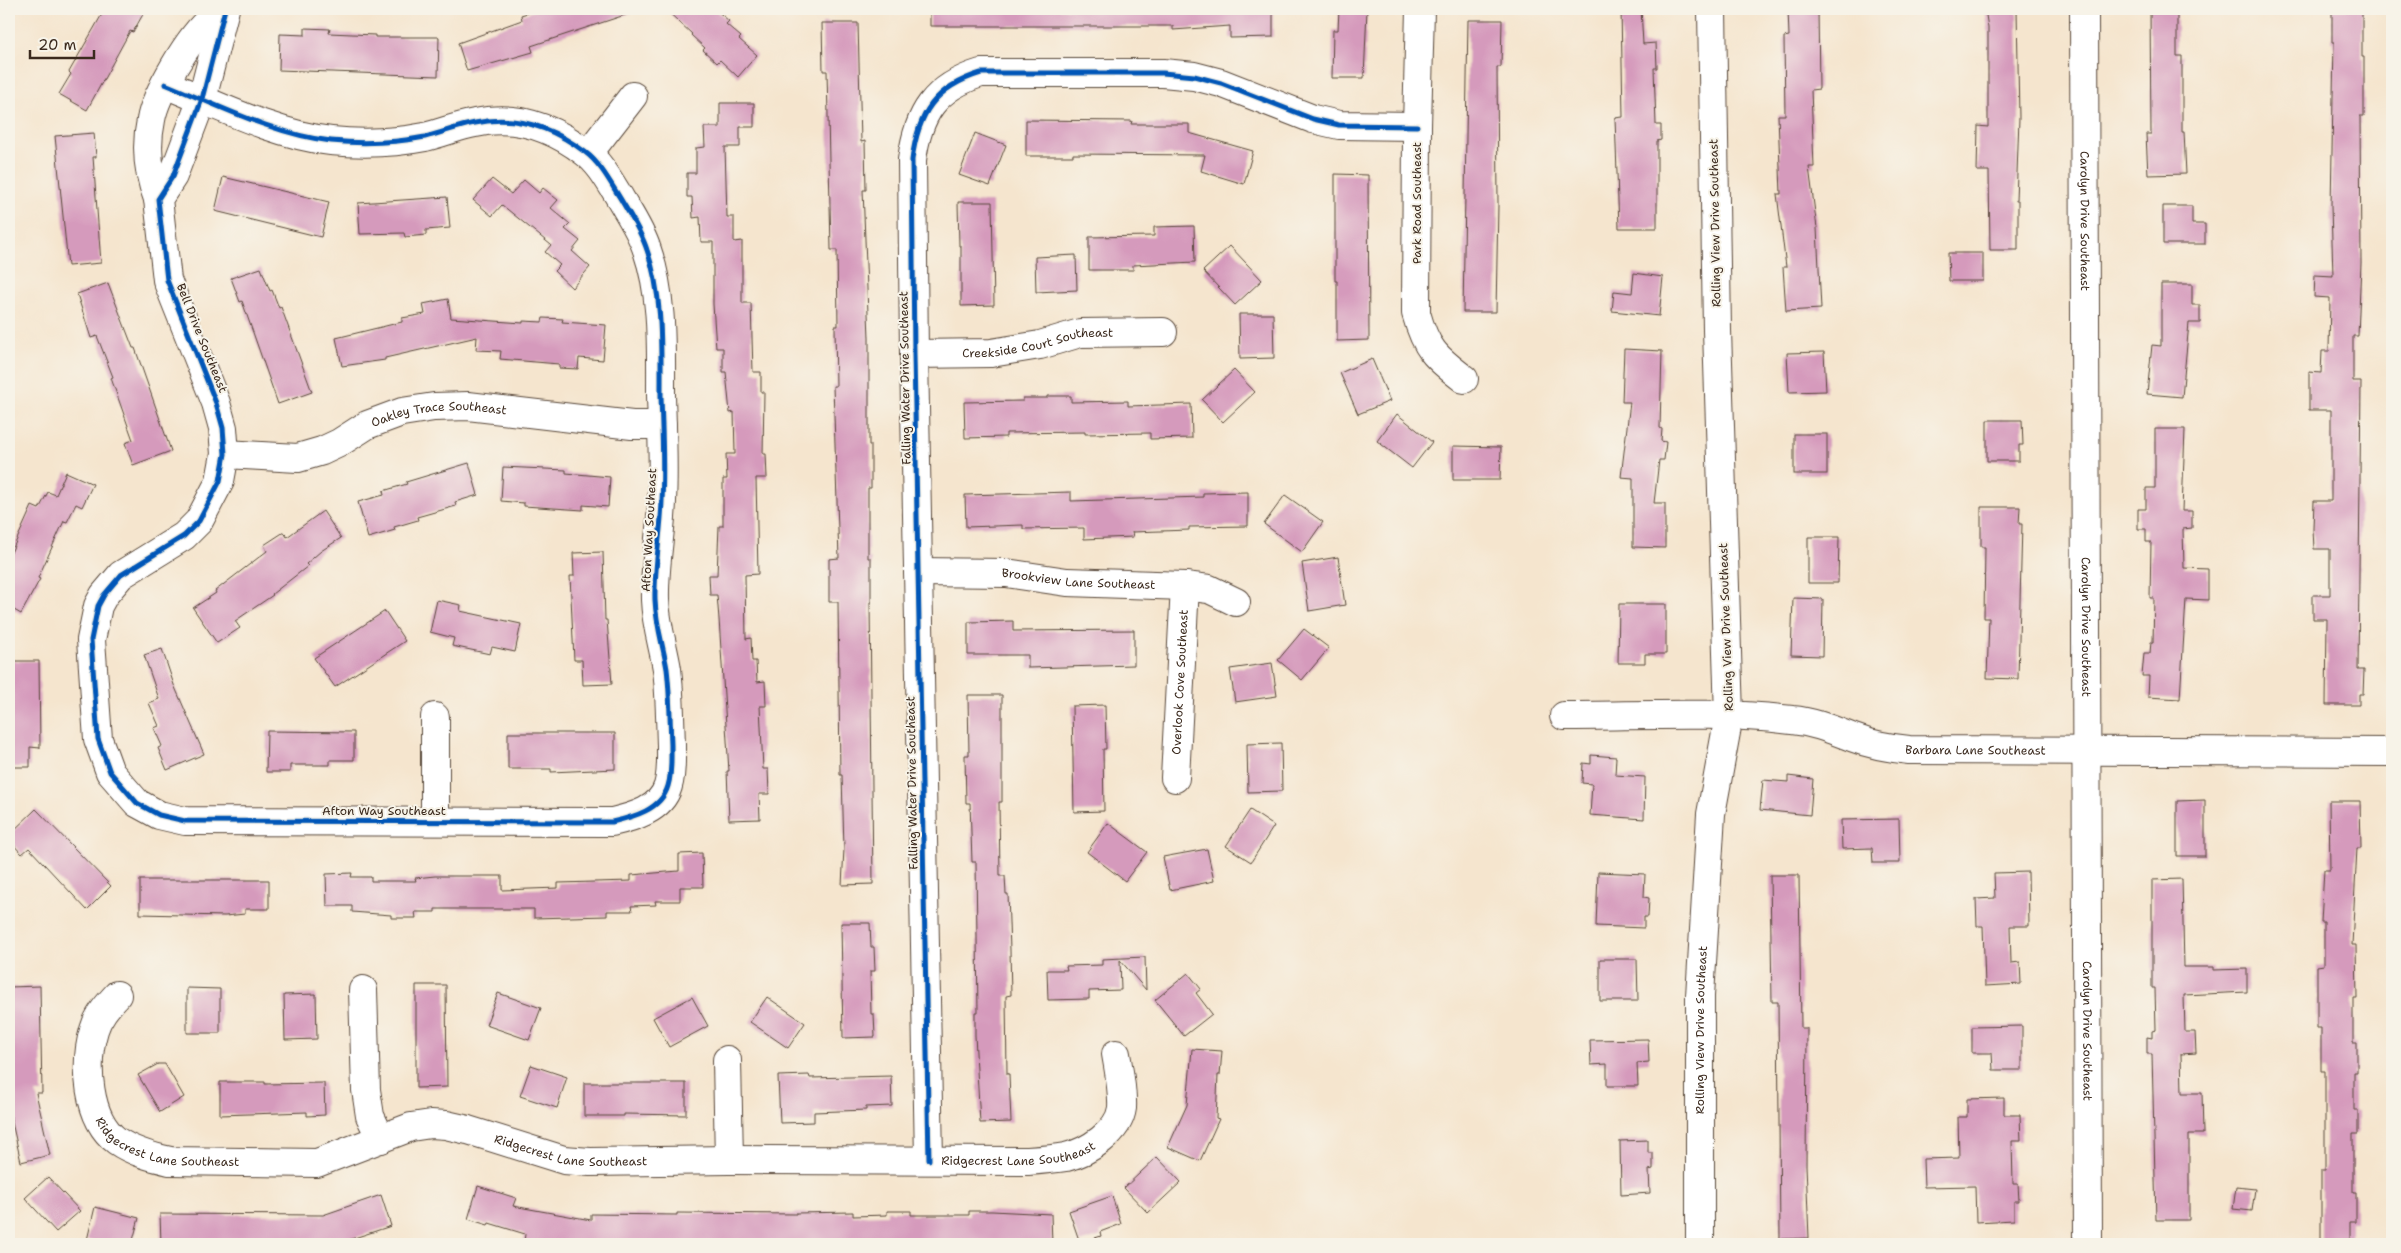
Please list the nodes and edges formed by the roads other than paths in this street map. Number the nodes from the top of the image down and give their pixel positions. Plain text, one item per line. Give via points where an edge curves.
1 (1420, 9) edge
2 (1712, 9) edge
3 (2084, 9) edge
4 (225, 10) edge
5 (165, 84) junction
6 (633, 96) dead end
7 (202, 99) junction
8 (1417, 126) junction
9 (588, 154) junction
10 (158, 199) junction
11 (1163, 332) dead end
12 (914, 354) junction
13 (1464, 379) dead end
14 (662, 425) junction
15 (225, 454) junction
16 (142, 562) joint
17 (918, 572) junction
18 (1185, 586) junction
19 (1236, 602) dead end
20 (1564, 716) dead end
21 (1729, 716) junction
22 (435, 717) dead end
23 (2088, 750) junction
24 (2392, 752) edge
25 (1175, 778) dead end
26 (435, 821) junction
27 (363, 990) dead end
28 (117, 995) dead end
29 (1116, 1054) dead end
30 (727, 1060) dead end
31 (381, 1139) junction
32 (729, 1160) junction
33 (929, 1160) junction
34 (1700, 1244) edge
35 (2088, 1244) edge

1 - 8 street, Park Road Southeast
2 - 21 street, Rolling View Drive Southeast via 1717,330
3 - 23 street, Carolyn Drive Southeast
4 - 5 street via 195,36
4 - 7 street
5 - 7 street, Afton Way Southeast
5 - 10 street via 151,119 148,144 148,169
6 - 9 street
7 - 9 street, Afton Way Southeast via 297,135 328,141 362,143 423,137 476,122 500,119 545,128
7 - 10 street via 177,168
8 - 12 street, Falling Water Drive Southeast via 1339,125 1288,110 1221,83 1163,73 981,73 930,89 915,134 912,160
8 - 13 street, Park Road Southeast via 1416,313 1423,338 1438,359
9 - 14 street, Afton Way Southeast via 603,171 636,225 654,271 659,304
10 - 15 street, Bell Drive Southeast via 168,280 216,403 223,428
11 - 12 street, Creekside Court Southeast via 1080,333 1040,345 991,353
12 - 17 street, Falling Water Drive Southeast
14 - 15 street, Oakley Trace Southeast via 623,424 468,406 434,407 402,412 367,425 339,443 298,458
14 - 26 street, Afton Way Southeast via 662,501 654,584 658,635 667,667 670,702 671,770 668,788 660,801 647,810 612,822
15 - 16 street, Bell Drive Southeast via 220,481 199,521 166,550
16 - 26 street, Afton Way Southeast via 121,575 104,595 98,606 91,640 98,739 110,772 137,803 159,816 185,821
17 - 18 street, Brookview Lane Southeast via 1006,573 1067,582
17 - 33 street, Falling Water Drive Southeast
18 - 19 street, Brookview Lane Southeast via 1209,589
18 - 25 street, Overlook Cove Southeast
20 - 21 street, Barbara Lane Southeast
21 - 23 street, Barbara Lane Southeast via 1812,723 1885,748
21 - 34 street, Rolling View Drive Southeast via 1711,814 1700,996
22 - 26 street
23 - 24 street, Barbara Lane Southeast
23 - 35 street, Carolyn Drive Southeast
27 - 31 street via 366,1090 370,1116
28 - 31 street, Ridgecrest Lane Southeast via 102,1012 94,1029 89,1059 94,1104 101,1122 116,1140 148,1156 170,1162 288,1164 317,1163
29 - 33 street, Ridgecrest Lane Southeast via 1122,1110 1111,1131 1093,1145 1068,1156 1028,1161
30 - 32 street
31 - 32 street, Ridgecrest Lane Southeast via 411,1127 446,1124 564,1160
32 - 33 street, Ridgecrest Lane Southeast

